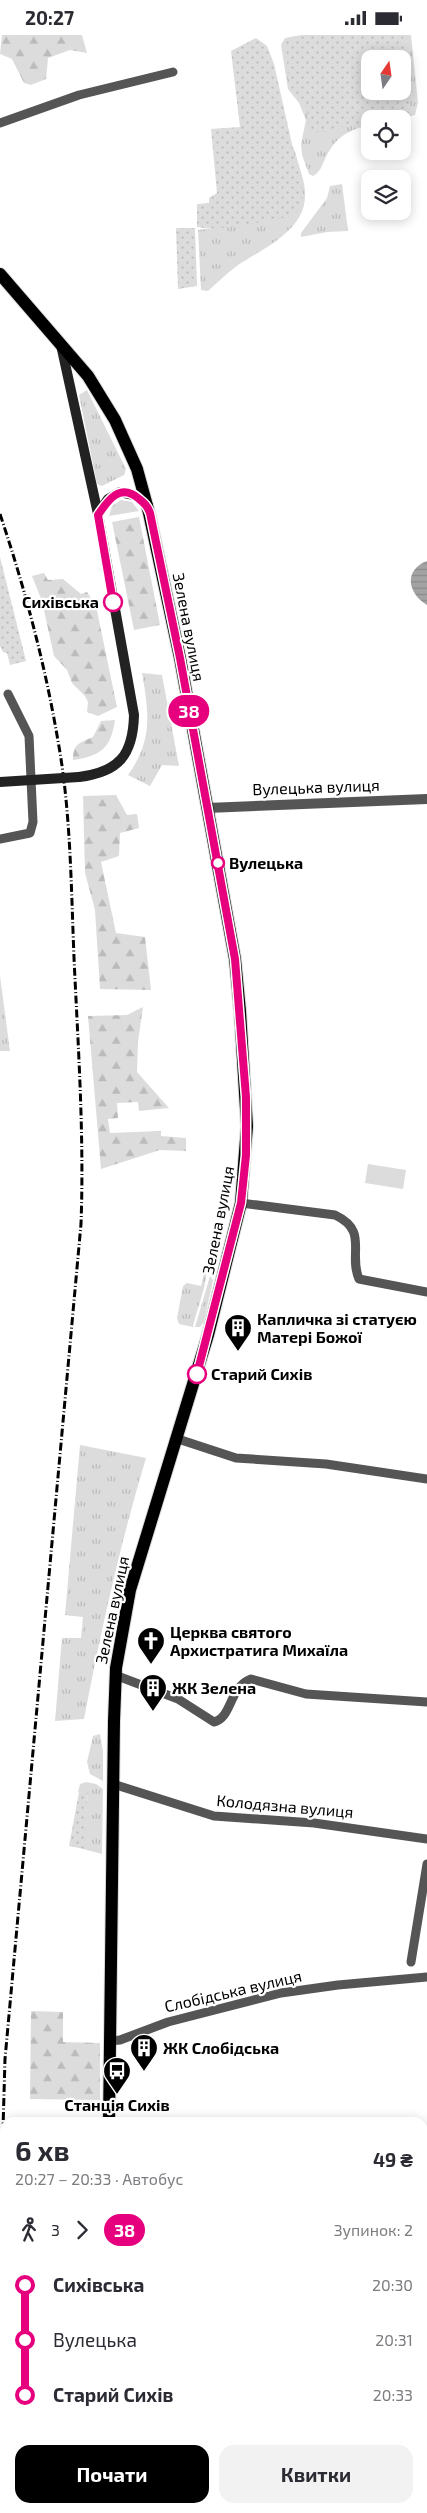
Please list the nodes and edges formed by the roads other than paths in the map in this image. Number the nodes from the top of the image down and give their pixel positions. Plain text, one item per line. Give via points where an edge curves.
1 (173, 72) dead end
2 (0, 123) edge
3 (0, 274) edge
4 (60, 344) junction
5 (148, 505) junction
6 (98, 515) junction
7 (8, 694) dead end
8 (0, 782) edge
9 (427, 799) edge
10 (207, 808) junction
11 (4, 838) edge
12 (241, 1203) junction
13 (427, 1292) edge
14 (178, 1439) junction
15 (427, 1479) edge
16 (115, 1675) junction
17 (427, 1702) edge
18 (113, 1783) junction
19 (427, 1839) edge
20 (427, 1864) edge
21 (411, 1962) dead end
22 (427, 1977) edge
23 (110, 2041) junction
24 (110, 2117) edge

1 - 2 street via 79,95
3 - 4 main road, Зелена вулиця
4 - 5 main road, Зелена вулиця via 102,395 134,462
4 - 6 main road
5 - 6 main road via 134,495 120,492 108,499
5 - 10 main road, Зелена вулиця
6 - 8 main road, bridge via 134,715 134,732 128,749 113,767 98,775
7 - 11 street via 29,736 33,822 30,833
9 - 10 street, Вулецька вулиця
10 - 12 main road, Зелена вулиця via 235,959 240,1011 247,1126
12 - 13 street via 335,1215 344,1220 355,1234 359,1279
12 - 14 main road, Зелена вулиця
14 - 15 street via 236,1459 326,1464
14 - 16 main road, Зелена вулиця via 130,1590
16 - 17 street via 178,1699 214,1722 223,1718 239,1687 251,1679 306,1694
16 - 18 main road, Зелена вулиця
18 - 19 street, Колодязна вулиця via 214,1816 314,1823
18 - 23 main road, Зелена вулиця
20 - 21 street
22 - 23 street, Слобідська вулиця via 281,1993 168,2021
23 - 24 main road, Зелена вулиця

